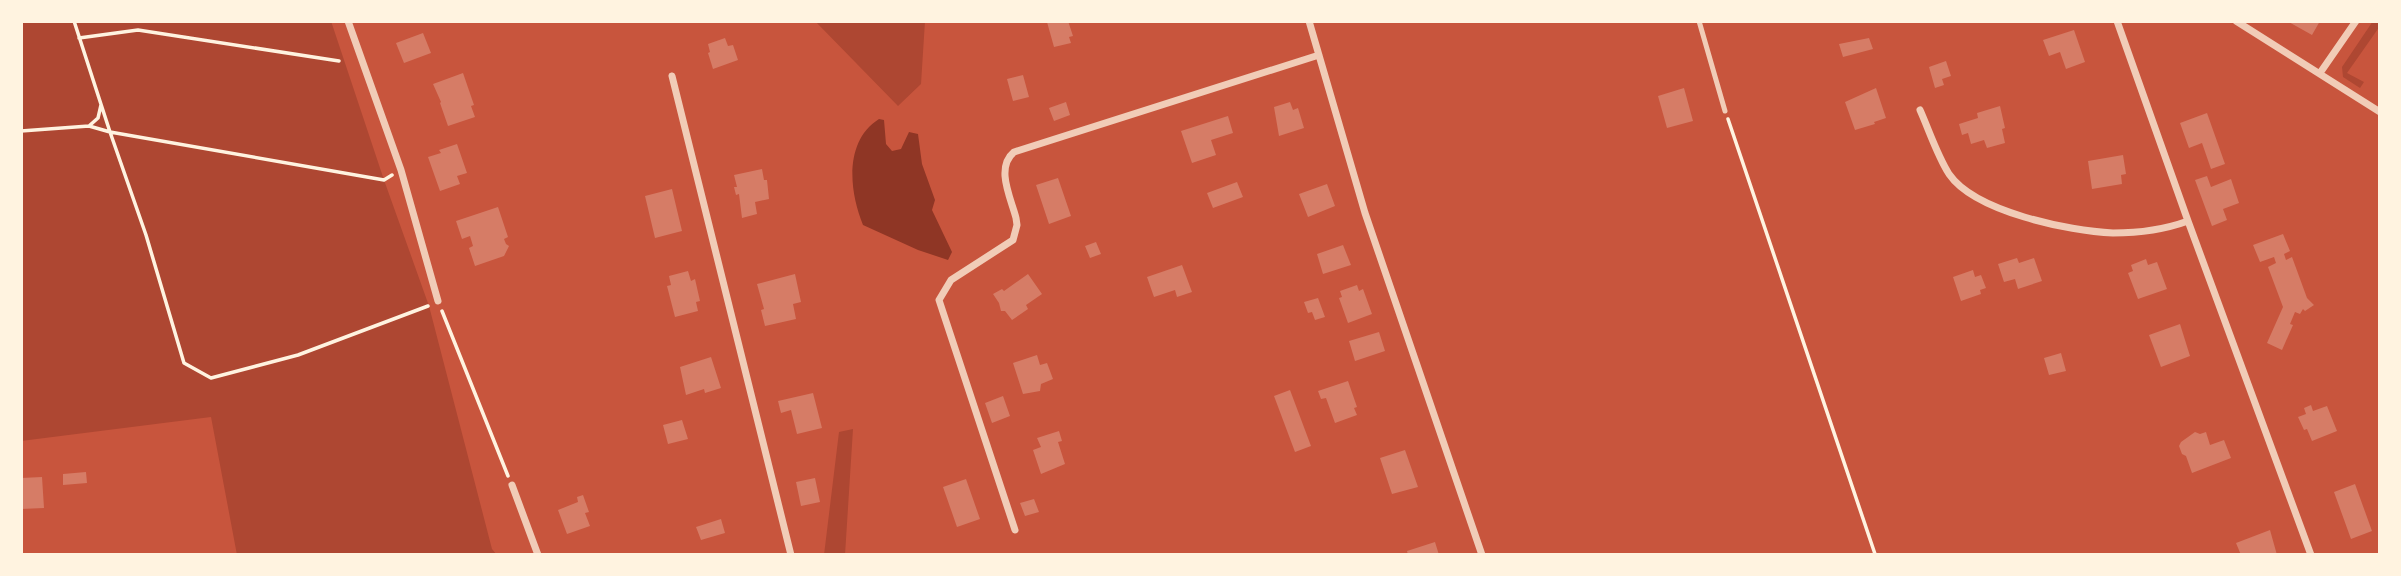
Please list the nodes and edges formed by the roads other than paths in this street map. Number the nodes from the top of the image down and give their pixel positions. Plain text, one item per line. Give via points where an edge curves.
1 (348, 21) edge
2 (1309, 21) edge
3 (1699, 21) edge
4 (2117, 21) edge
5 (2236, 21) edge
6 (2356, 21) edge
7 (1318, 55) junction
8 (2320, 73) junction
9 (672, 76) dead end
10 (1920, 110) dead end
11 (1725, 111) road end
12 (2380, 111) edge
13 (2188, 221) junction
14 (438, 302) road end
15 (512, 485) road end
16 (1015, 530) dead end
17 (538, 555) edge
18 (792, 555) edge
19 (1482, 555) edge
20 (2311, 555) edge

1 - 14 street via 401,170
2 - 7 street
3 - 11 lane
4 - 13 street
5 - 8 street
6 - 8 street
7 - 16 street via 1008,157 1004,171 1017,225 1013,240 951,280 939,300
7 - 19 street via 1365,213
8 - 12 street
9 - 18 street
10 - 13 street via 1950,175 1979,200 2039,221 2098,231 2134,231
13 - 20 street
15 - 17 street

